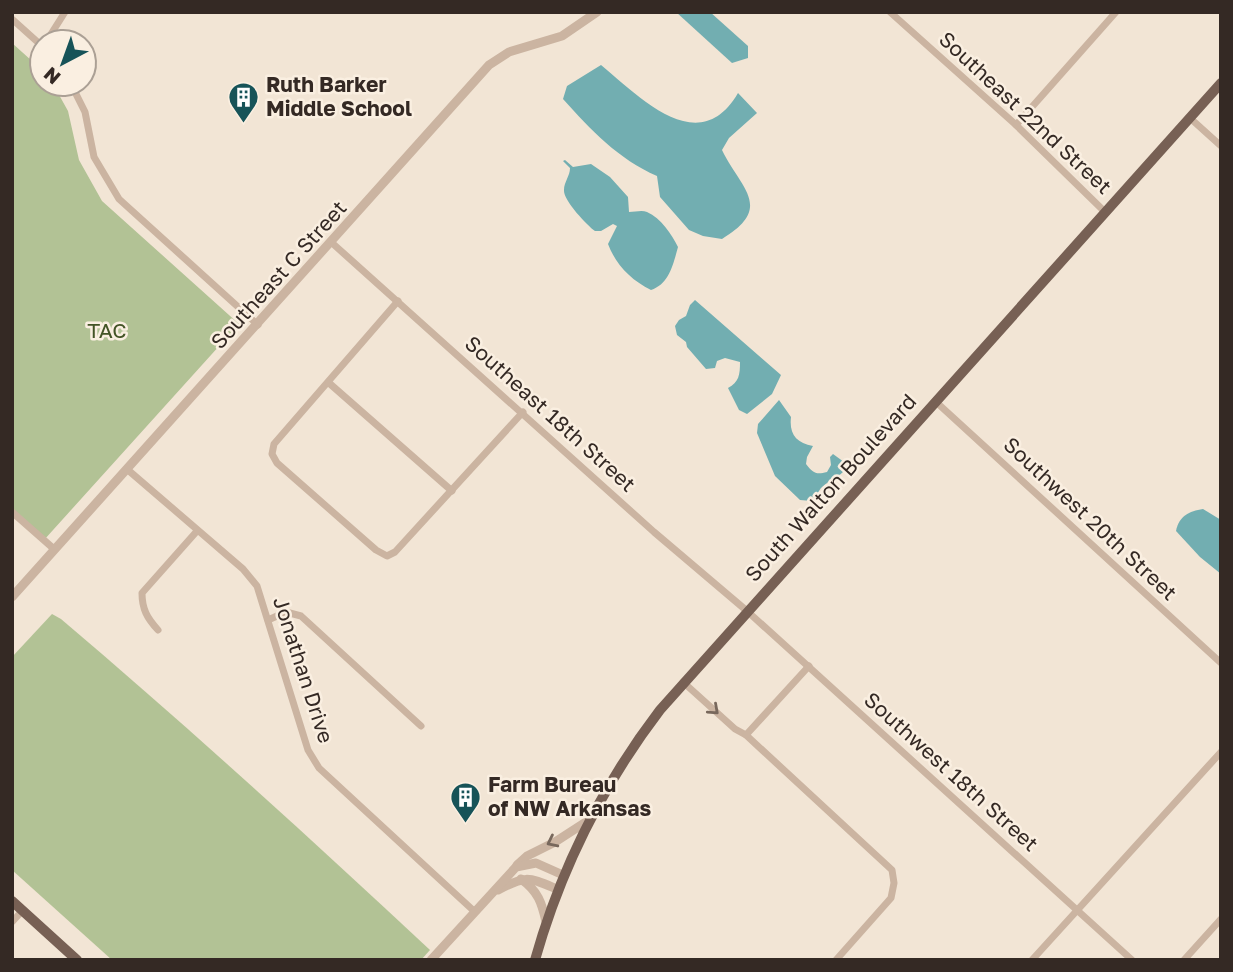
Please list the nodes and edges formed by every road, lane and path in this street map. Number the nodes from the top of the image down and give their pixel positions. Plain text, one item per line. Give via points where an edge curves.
1 (65, 12) edge
2 (597, 12) edge
3 (890, 12) edge
4 (1116, 12) edge
5 (12, 19) edge
6 (55, 28) edge
7 (28, 33) edge
8 (1221, 83) edge
9 (78, 98) edge
10 (1190, 118) junction
11 (1016, 125) junction
12 (1221, 146) edge
13 (1105, 212) junction
14 (331, 242) junction
15 (398, 302) junction
16 (258, 325) junction
17 (329, 383) junction
18 (935, 401) junction
19 (523, 412) junction
20 (128, 470) junction
21 (452, 491) junction
22 (12, 512) edge
23 (197, 531) junction
24 (54, 549) junction
25 (12, 597) edge
26 (747, 611) junction
27 (268, 621) junction
28 (158, 630) dead end
29 (1221, 663) edge
30 (808, 666) junction
31 (683, 682) junction
32 (421, 726) dead end
33 (746, 735) junction
34 (1221, 752) edge
35 (589, 820) junction
36 (516, 867) junction
37 (563, 875) junction
38 (521, 879) junction
39 (557, 889) junction
40 (490, 895) junction
41 (12, 901) edge
42 (1077, 910) junction
43 (23, 911) junction
44 (475, 912) junction
45 (1221, 919) edge
46 (12, 922) edge
47 (545, 922) junction
48 (77, 960) edge
49 (431, 960) edge
50 (535, 960) edge
51 (836, 960) edge
52 (1032, 960) edge
53 (1132, 960) edge
54 (1184, 960) edge

1 - 6 street
2 - 14 street, Southeast C Street via 562,36 509,52 489,65
3 - 11 street, Southeast 22nd Street
4 - 11 street
5 - 7 street
8 - 10 main road, South Walton Boulevard
9 - 16 street via 94,157 119,199
10 - 12 street
10 - 13 main road, South Walton Boulevard
11 - 13 street, Southeast 22nd Street
13 - 18 main road, South Walton Boulevard
14 - 15 street, Southeast 18th Street
14 - 16 street, Southeast C Street
15 - 17 street
15 - 19 street, Southeast 18th Street
16 - 20 street, Southeast C Street
17 - 21 street
17 - 21 street via 274,444 272,454 277,463 387,556
18 - 26 main road, South Walton Boulevard
18 - 29 street, Southwest 20th Street
19 - 21 street
19 - 26 street, Southeast 18th Street
20 - 23 street, Jonathan Drive
20 - 24 street, Southeast C Street
22 - 24 street
23 - 27 street, Jonathan Drive via 257,586
23 - 28 street via 142,593 142,607
24 - 25 street, Southeast C Street
26 - 30 street, Southwest 18th Street
26 - 31 main road, South Walton Boulevard
27 - 32 street via 286,612 301,616
27 - 44 street, Jonathan Drive via 308,751 319,768
30 - 33 street
30 - 42 street, Southwest 18th Street
31 -> 33 street
31 - 35 main road, South Walton Boulevard via 637,740
33 - 51 street via 892,870 891,898
34 - 42 street
35 -> 36 street
35 - 37 main road, South Walton Boulevard
36 - 37 street via 536,863
36 - 40 street
37 - 39 main road, South Walton Boulevard
38 - 39 street
38 - 40 street
38 - 47 street via 534,888
39 - 47 main road, South Walton Boulevard
40 - 44 street
41 - 43 main road
42 - 52 street
42 - 53 street, Southwest 18th Street
43 - 46 street
43 - 48 main road
44 - 49 street
45 - 54 street
47 - 50 main road, South Walton Boulevard

